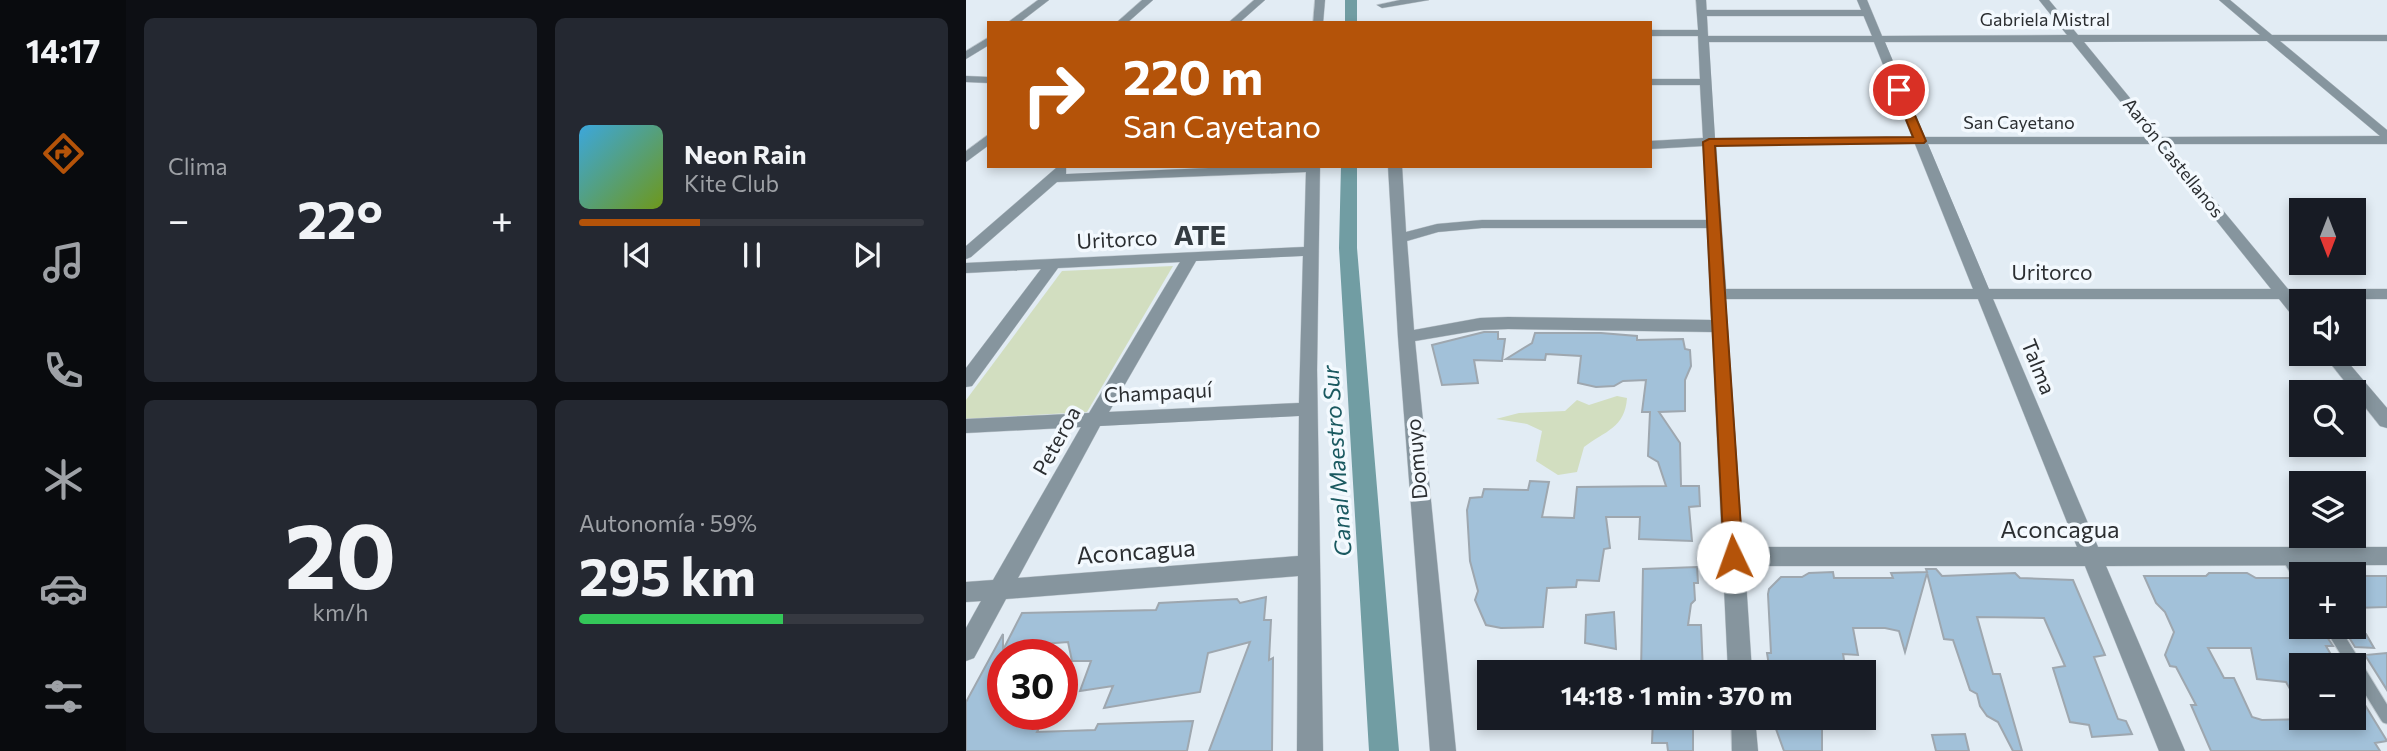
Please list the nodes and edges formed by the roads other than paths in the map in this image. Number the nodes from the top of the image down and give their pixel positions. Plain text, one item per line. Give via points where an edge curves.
1 (1044, 0) edge
2 (1148, 0) edge
3 (1260, 0) edge
4 (1320, 0) edge
5 (1424, 0) edge
6 (2044, 0) edge
7 (2224, 0) edge
8 (1383, 6) edge
9 (1701, 7) edge
10 (1865, 7) edge
11 (1016, 21) edge
12 (1123, 21) edge
13 (1235, 21) edge
14 (1318, 21) edge
15 (1652, 33) edge
16 (1703, 36) junction
17 (2387, 37) edge
18 (1878, 38) junction
19 (2075, 38) junction
20 (2269, 38) junction
21 (987, 41) edge
22 (966, 56) edge
23 (966, 79) edge
24 (987, 79) edge
25 (1652, 82) edge
26 (1705, 82) junction
27 (2387, 138) edge
28 (987, 140) edge
29 (1920, 141) junction
30 (2158, 141) junction
31 (1709, 142) junction
32 (1652, 145) edge
33 (966, 158) edge
34 (1065, 168) edge
35 (1289, 168) edge
36 (1313, 168) edge
37 (1395, 168) edge
38 (1054, 178) junction
39 (1714, 224) junction
40 (1400, 238) junction
41 (1311, 251) junction
42 (966, 254) edge
43 (1191, 257) junction
44 (1052, 264) junction
45 (966, 268) edge
46 (1718, 294) junction
47 (1983, 294) junction
48 (2284, 294) junction
49 (2387, 294) edge
50 (2289, 300) edge
51 (1720, 326) junction
52 (1406, 337) junction
53 (2342, 366) edge
54 (966, 381) edge
55 (1309, 409) junction
56 (1095, 419) junction
57 (2387, 421) edge
58 (966, 426) edge
59 (2092, 556) junction
60 (2288, 556) junction
61 (2387, 556) edge
62 (1733, 557) junction
63 (2292, 562) edge
64 (1310, 565) junction
65 (1000, 589) junction
66 (966, 592) edge
67 (2339, 639) edge
68 (966, 650) edge
69 (1739, 660) edge
70 (2387, 716) edge
71 (1744, 730) edge
72 (1310, 751) edge
73 (1443, 751) edge
74 (1745, 751) edge
75 (2172, 751) edge

1 - 11 street
2 - 12 street
3 - 13 street
4 - 14 street
5 - 8 street
6 - 19 street, Aarón Castellanos
7 - 20 street
9 - 10 lane
9 - 16 street
10 - 18 street, Talma
15 - 16 street, Gabriela Mistral
16 - 18 street, Gabriela Mistral
16 - 26 street
17 - 20 street, Gabriela Mistral
18 - 19 street, Gabriela Mistral
18 - 29 street, Talma
19 - 20 street, Gabriela Mistral
19 - 30 street, Aarón Castellanos
20 - 27 street
21 - 22 street
23 - 24 street
25 - 26 street
26 - 31 street
27 - 30 street, San Cayetano
28 - 33 street
29 - 30 street, San Cayetano
29 - 31 street, San Cayetano
29 - 47 street, Talma
30 - 48 street, Aarón Castellanos
31 - 32 street, San Cayetano
31 - 39 street
34 - 38 street
35 - 38 street
36 - 41 street
37 - 40 street, Domuyo
38 - 42 street
39 - 40 street via 1482,224
39 - 46 street
40 - 52 street, Domuyo
41 - 43 street, Uritorco
41 - 55 street
43 - 44 street, Uritorco
43 - 56 street, Peteroa
44 - 45 street, Uritorco
44 - 54 street
46 - 47 street, Uritorco
46 - 51 street
47 - 48 street, Uritorco
47 - 59 street, Talma
48 - 49 street, Uritorco
48 - 50 street, Aarón Castellanos
51 - 52 street via 1507,323
51 - 62 street
52 - 73 street, Domuyo
53 - 57 street
55 - 56 street, Champaquí
55 - 64 street
56 - 58 street, Champaquí
56 - 65 street, Peteroa
59 - 60 street, Aconcagua
59 - 62 street, Aconcagua
59 - 75 street, Talma
60 - 61 street, Aconcagua
60 - 63 lane
62 - 69 street
64 - 65 street, Aconcagua
64 - 72 street
65 - 66 street, Aconcagua
65 - 68 street, Peteroa
67 - 70 lane
71 - 74 street

